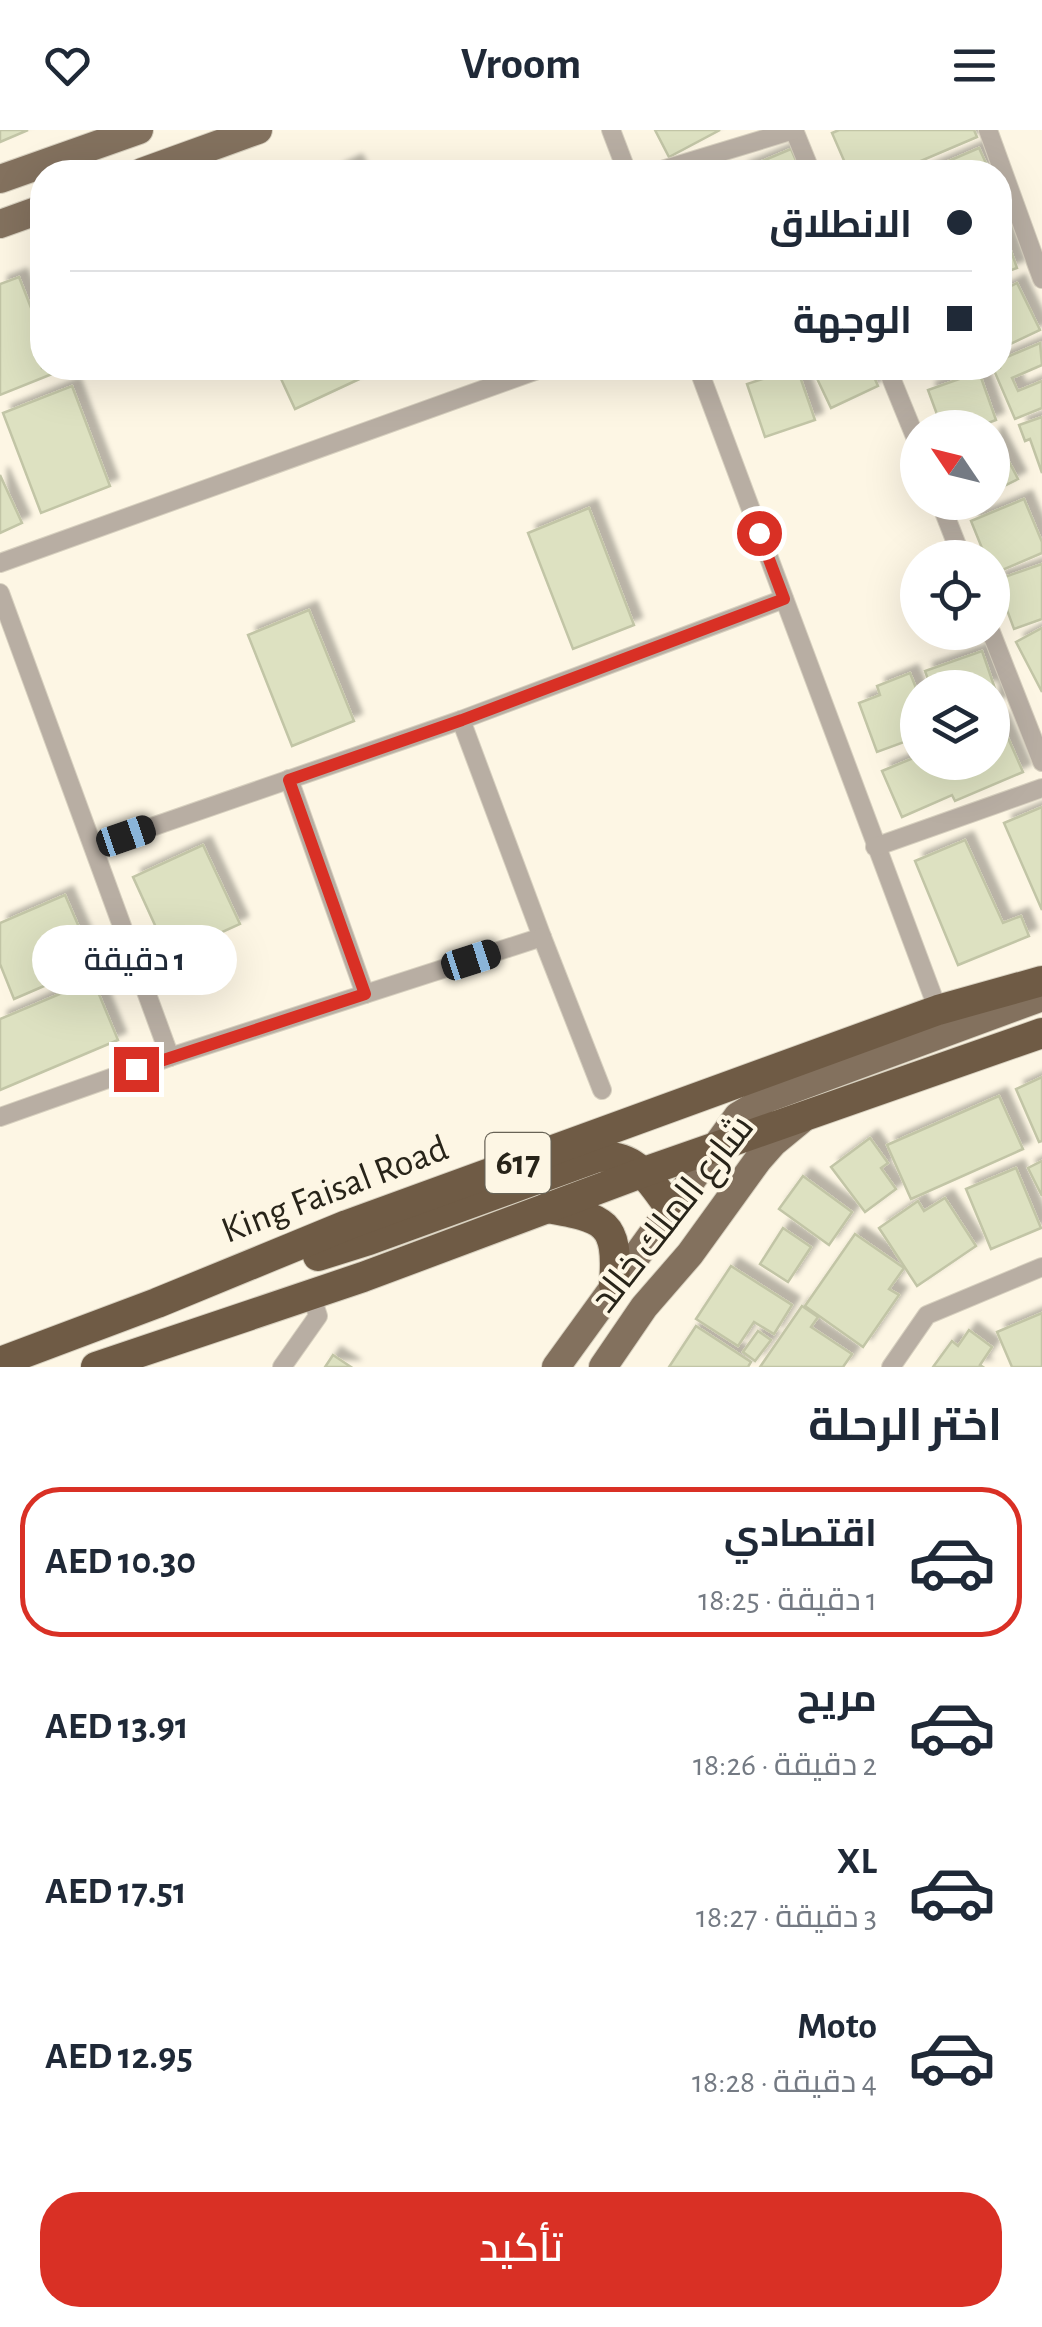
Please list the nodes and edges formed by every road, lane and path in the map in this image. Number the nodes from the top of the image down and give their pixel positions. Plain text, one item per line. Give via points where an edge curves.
1 (142, 130) edge
2 (258, 130) edge
3 (611, 130) edge
4 (794, 130) edge
5 (988, 130) edge
6 (57, 160) edge
7 (96, 160) edge
8 (175, 160) edge
9 (622, 160) edge
10 (695, 160) edge
11 (806, 160) edge
12 (999, 160) edge
13 (30, 169) edge
14 (0, 180) edge
15 (30, 185) edge
16 (0, 196) edge
17 (1012, 196) edge
18 (30, 213) edge
19 (0, 224) edge
20 (1042, 279) edge
21 (508, 380) edge
22 (702, 380) edge
23 (893, 380) edge
24 (905, 410) edge
25 (0, 562) edge
26 (0, 593) edge
27 (784, 599) junction
28 (998, 650) edge
29 (462, 720) junction
30 (1042, 762) edge
31 (289, 780) junction
32 (1042, 788) edge
33 (94, 847) junction
34 (875, 847) junction
35 (542, 937) junction
36 (1042, 981) edge
37 (365, 994) junction
38 (1042, 997) edge
39 (938, 1010) junction
40 (1042, 1032) edge
41 (170, 1058) junction
42 (602, 1090) dead end
43 (810, 1114) junction
44 (0, 1117) edge
45 (713, 1147) junction
46 (644, 1172) junction
47 (544, 1208) junction
48 (670, 1208) junction
49 (1042, 1267) edge
50 (614, 1284) junction
51 (311, 1294) junction
52 (158, 1303) junction
53 (618, 1343) junction
54 (0, 1362) edge
55 (96, 1367) edge
56 (282, 1367) edge
57 (556, 1367) edge
58 (602, 1367) edge
59 (891, 1367) edge

1 - 6 main road
1 - 7 main road
2 - 8 main road
3 - 9 street
4 - 10 street
4 - 11 street
5 - 12 street
13 - 14 main road
15 - 16 main road
17 - 20 street
18 - 19 main road
21 - 25 street
22 - 27 street
23 - 24 street
26 - 33 street
27 - 29 street
27 - 34 street
28 - 30 street
29 - 31 street
29 - 35 street
31 - 33 street
31 - 37 street
32 - 34 street
33 - 41 street
34 - 39 street
35 - 37 street
35 - 42 street
36 - 39 highway, King Faisal Road / 617
37 - 41 street
38 - 45 main road, شارع الملك خالد via 768,1098 738,1116
39 - 52 highway, King Faisal Road / 617 via 347,1225
40 - 43 highway, 617
41 - 44 street
43 - 45 highway, 617
43 - 53 main road, شارع الملك خالد via 773,1143
45 - 46 highway, 617
45 - 48 main road, شارع الملك خالد
46 - 47 highway, 617
46 - 48 highway
46 - 52 highway via 624,1158 598,1157 369,1240
47 - 50 highway via 587,1215 606,1227 614,1244
47 - 51 highway, 617
48 - 50 main road, شارع الملك خالد
48 - 53 main road via 678,1228 674,1247 638,1298
49 - 59 street via 927,1316
50 - 57 main road, شارع الملك خالد
51 - 55 highway, 617
51 - 56 street via 318,1316
52 - 54 highway, King Faisal Road / 617
53 - 58 main road, شارع الملك خالد

